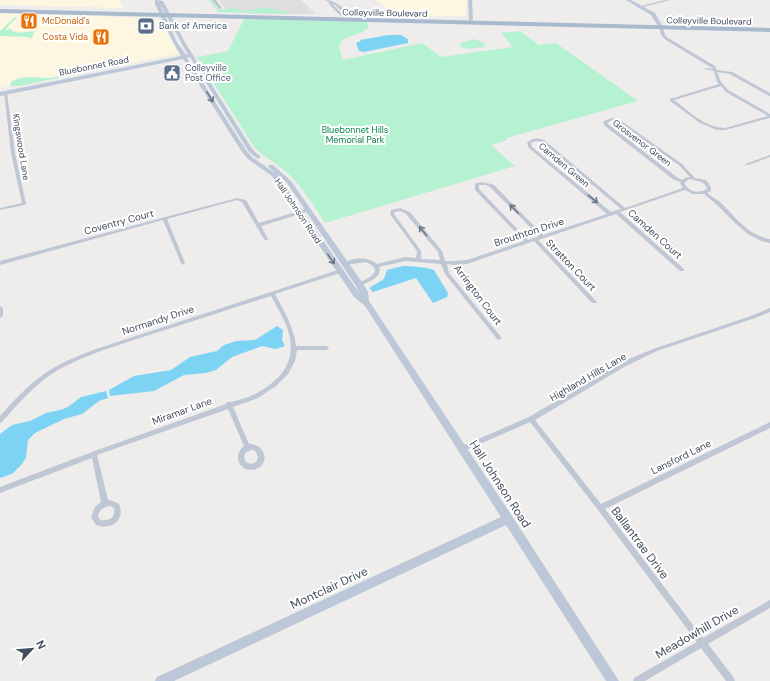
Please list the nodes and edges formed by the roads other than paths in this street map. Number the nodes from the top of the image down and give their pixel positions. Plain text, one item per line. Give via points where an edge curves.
1 (157, 0) edge
2 (162, 0) edge
3 (214, 0) edge
4 (325, 0) edge
5 (470, 0) edge
6 (628, 0) edge
7 (668, 0) edge
8 (330, 2) junction
9 (639, 7) junction
10 (0, 8) edge
11 (220, 8) dead end
12 (340, 8) junction
13 (335, 9) junction
14 (0, 11) edge
15 (162, 14) junction
16 (169, 14) junction
17 (344, 18) junction
18 (471, 20) junction
19 (553, 24) junction
20 (660, 26) junction
21 (770, 27) edge
22 (770, 30) edge
23 (173, 38) junction
24 (184, 44) junction
25 (188, 56) junction
26 (706, 70) dead end
27 (715, 71) junction
28 (721, 85) junction
29 (3, 92) edge
30 (770, 96) edge
31 (770, 117) edge
32 (770, 156) edge
33 (747, 164) dead end
34 (693, 178) junction
35 (682, 181) junction
36 (685, 189) junction
37 (705, 193) junction
38 (0, 209) edge
39 (624, 209) junction
40 (308, 210) junction
41 (299, 212) junction
42 (617, 212) junction
43 (610, 214) junction
44 (165, 219) junction
45 (258, 225) junction
46 (542, 237) junction
47 (266, 239) dead end
48 (535, 240) junction
49 (770, 241) edge
50 (527, 242) junction
51 (418, 260) junction
52 (444, 262) junction
53 (0, 263) edge
54 (183, 263) dead end
55 (346, 264) junction
56 (375, 266) junction
57 (682, 270) dead end
58 (341, 272) junction
59 (359, 284) junction
60 (272, 293) junction
61 (365, 301) junction
62 (594, 302) dead end
63 (0, 308) edge
64 (770, 310) edge
65 (0, 316) edge
66 (499, 338) dead end
67 (295, 348) junction
68 (326, 348) dead end
69 (229, 404) junction
70 (0, 420) edge
71 (531, 420) junction
72 (770, 425) edge
73 (248, 448) dead end
74 (462, 449) junction
75 (94, 454) junction
76 (0, 490) edge
77 (105, 504) dead end
78 (600, 508) junction
79 (508, 519) junction
80 (770, 604) edge
81 (702, 643) junction
82 (161, 681) edge
83 (613, 681) edge
84 (637, 681) edge
85 (731, 681) edge

1 - 15 main road, Hall Johnson Road
2 - 16 main road, Hall Johnson Road
3 - 11 street
4 - 8 street
5 - 18 street
6 - 9 main road
7 - 9 street
8 - 12 street
8 - 13 street
9 - 20 main road via 653,14
10 - 15 main road, Colleyville Boulevard
12 - 13 street
12 - 17 street via 346,13
13 - 17 street
14 - 15 main road, Colleyville Boulevard
15 - 16 main road, Colleyville Boulevard
15 - 23 main road, Hall Johnson Road
16 - 17 main road, Colleyville Boulevard
16 - 24 main road, Hall Johnson Road
17 - 18 main road, Colleyville Boulevard
17 - 19 main road, Colleyville Boulevard
18 - 19 main road, Colleyville Boulevard
19 - 20 main road, Colleyville Boulevard
20 - 21 main road, Colleyville Boulevard
20 - 22 main road, Colleyville Boulevard
20 - 27 street via 667,39 714,67
23 - 24 main road
23 - 25 main road, Hall Johnson Road
24 - 25 main road, Hall Johnson Road
25 - 29 main road, Bluebonnet Road
25 - 40 main road, Hall Johnson Road via 251,151 289,182
25 -> 41 main road, Hall Johnson Road via 244,151 274,175
26 - 27 street
27 - 28 street
27 - 30 street via 731,73
28 - 31 street
28 - 31 street via 671,100 701,122 717,129
29 - 38 street, Kingswood Lane via 24,204
32 - 33 street
34 - 35 street
34 - 35 street, Grosvenor Green via 681,165 620,121 612,119 605,122 676,179
34 - 37 street via 708,184 709,190
35 - 36 street
36 - 37 street via 693,193
36 - 39 street, Brouthton Drive
37 - 49 street via 722,206 739,226
39 - 42 street, Brouthton Drive
39 -> 43 street, Camden Green via 543,141 536,139 529,143 530,147
40 - 41 street
40 - 55 main road, Hall Johnson Road
41 - 45 street
41 -> 58 main road, Hall Johnson Road
42 - 43 street, Brouthton Drive
42 - 57 street, Camden Court
43 - 46 street, Brouthton Drive
44 - 45 street, Coventry Court via 242,200
44 - 53 street, Coventry Court
44 - 54 street
45 - 47 street
46 - 48 street, Brouthton Drive
46 -> 50 street via 492,186 477,184 477,189
48 - 50 street, Brouthton Drive
48 - 62 street, Stratton Court
50 - 52 street, Brouthton Drive via 467,262
51 - 52 street, Brouthton Drive
52 -> 51 street, Arrington Court via 440,252 408,212 395,209 392,214 419,251
51 - 56 street, Brouthton Drive via 399,259
52 - 66 street, Arrington Court via 447,273
55 - 56 street via 365,260
55 - 59 main road, Hall Johnson Road
56 - 59 street via 378,272 376,275
58 - 60 street, Normandy Drive
58 - 61 main road, Hall Johnson Road via 357,295
59 - 61 main road, Hall Johnson Road via 364,292
60 - 67 street, Miramar Lane via 292,330
60 - 70 street, Normandy Drive via 76,358 43,378 21,396
61 - 74 main road, Hall Johnson Road
63 - 65 street
64 - 71 street, Highland Hills Lane via 655,350 624,364
67 - 68 street
67 - 69 street, Miramar Lane via 289,367 276,383 256,396
69 - 73 street
69 - 75 street, Miramar Lane
71 - 74 street, Highland Hills Lane
71 - 78 street, Ballantrae Drive
72 - 78 street, Lansford Lane
74 - 79 main road, Hall Johnson Road
75 - 76 street, Miramar Lane
75 - 77 street
78 - 81 street, Ballantrae Drive
79 - 82 main road, Montclair Drive
79 - 83 main road, Hall Johnson Road
80 - 81 street, Meadowhill Drive
81 - 84 street, Meadowhill Drive
81 - 85 street, Ballantrae Drive

